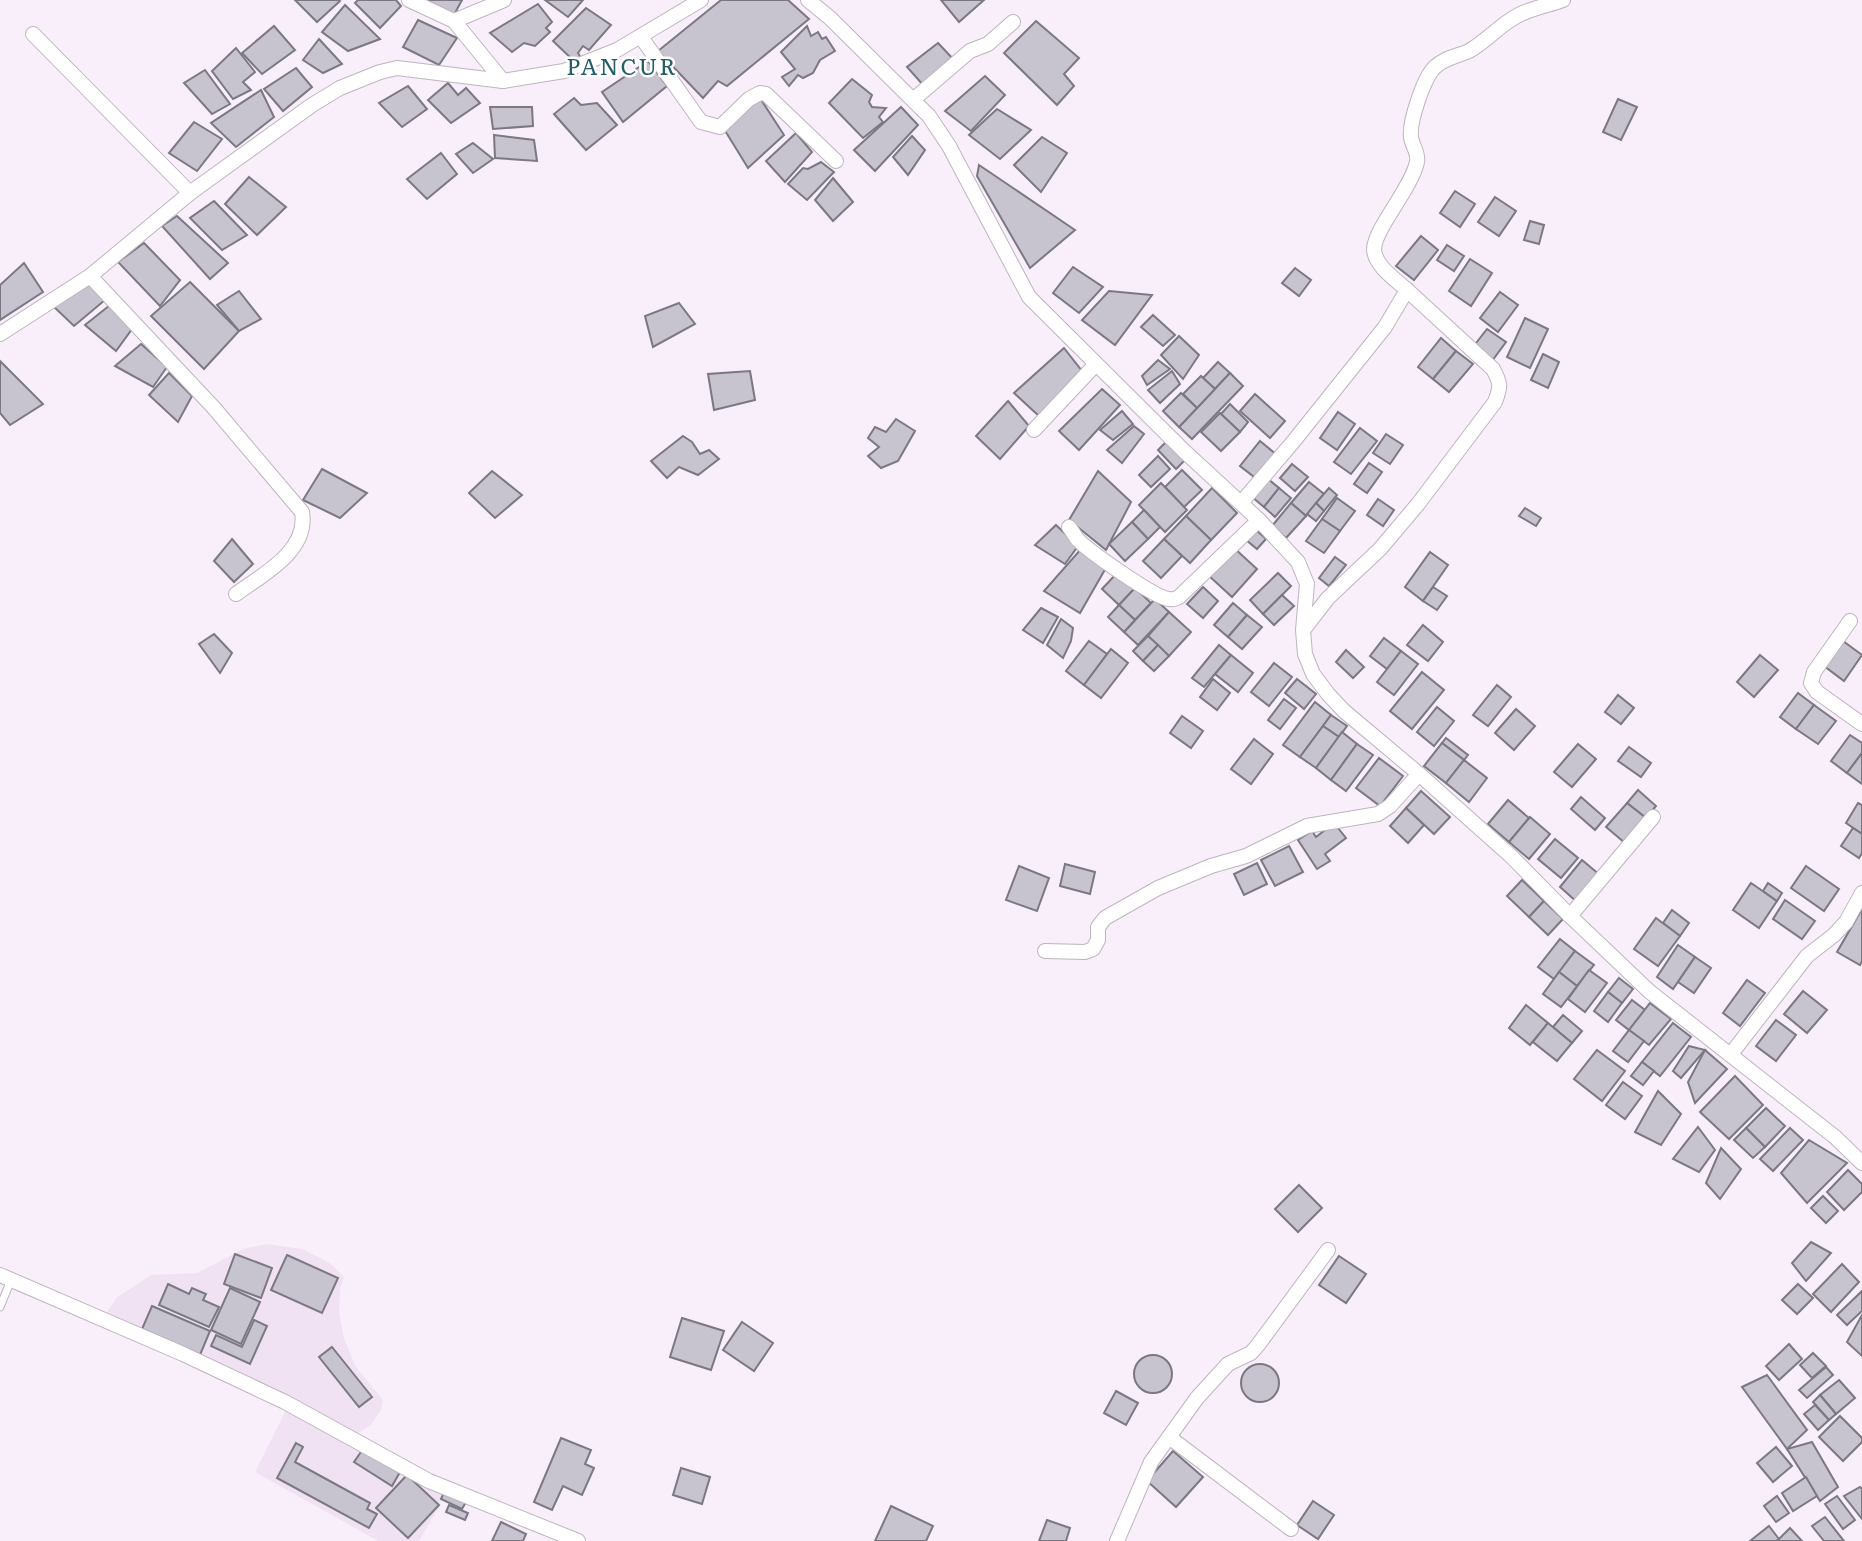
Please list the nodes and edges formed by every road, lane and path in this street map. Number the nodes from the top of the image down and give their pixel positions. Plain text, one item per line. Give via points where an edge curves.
1 (409, 0) edge
2 (504, 0) edge
3 (701, 0) edge
4 (807, 0) edge
5 (1563, 0) edge
6 (454, 21) junction
7 (1013, 22) dead end
8 (33, 34) dead end
9 (641, 37) junction
10 (503, 81) junction
11 (915, 99) junction
12 (836, 161) dead end
13 (190, 193) junction
14 (90, 276) junction
15 (1407, 290) junction
16 (0, 334) edge
17 (1096, 364) junction
18 (1034, 430) dead end
19 (1241, 503) junction
20 (1259, 520) junction
21 (1069, 527) dead end
22 (236, 594) dead end
23 (1850, 621) dead end
24 (1303, 630) junction
25 (1862, 724) edge
26 (1419, 774) junction
27 (1653, 817) dead end
28 (1862, 892) edge
29 (1570, 916) junction
30 (1045, 951) dead end
31 (1731, 1054) junction
32 (1862, 1163) edge
33 (1328, 1250) dead end
34 (6, 1277) edge
35 (0, 1307) edge
36 (1169, 1437) junction
37 (1291, 1530) dead end
38 (578, 1541) edge
39 (1117, 1541) edge

1 - 6 street
2 - 6 street
3 - 9 street
4 - 11 street
5 - 15 street via 1514,17 1429,74 1411,123 1417,162 1374,249 1383,268
6 - 10 street
7 - 11 street via 988,44 970,51
8 - 13 street
9 - 10 street via 564,71
9 - 12 street via 701,122 720,127 749,99 766,94
10 - 13 street via 397,68 380,72 312,105
11 - 17 street via 949,146 1030,298
13 - 14 street
14 - 16 street
14 - 22 street via 214,408 302,512 295,546
15 - 19 street via 1385,327
15 - 24 street via 1493,369 1499,391 1419,504
17 - 18 street
17 - 19 street
19 - 20 street
20 - 21 street via 1173,599 1136,582 1096,554
20 - 24 street via 1304,572
23 - 25 street via 1811,683
24 - 26 street via 1313,674 1328,694
26 - 29 street via 1513,857
26 - 30 street via 1378,814 1307,826 1246,856 1158,888 1105,918 1093,949
27 - 29 street
28 - 31 street via 1846,922 1807,956
29 - 31 street via 1650,992
31 - 32 street
33 - 36 street via 1258,1345 1228,1364
34 - 35 lane
34 - 38 street via 285,1402 429,1481
36 - 37 street
36 - 39 street via 1151,1462

